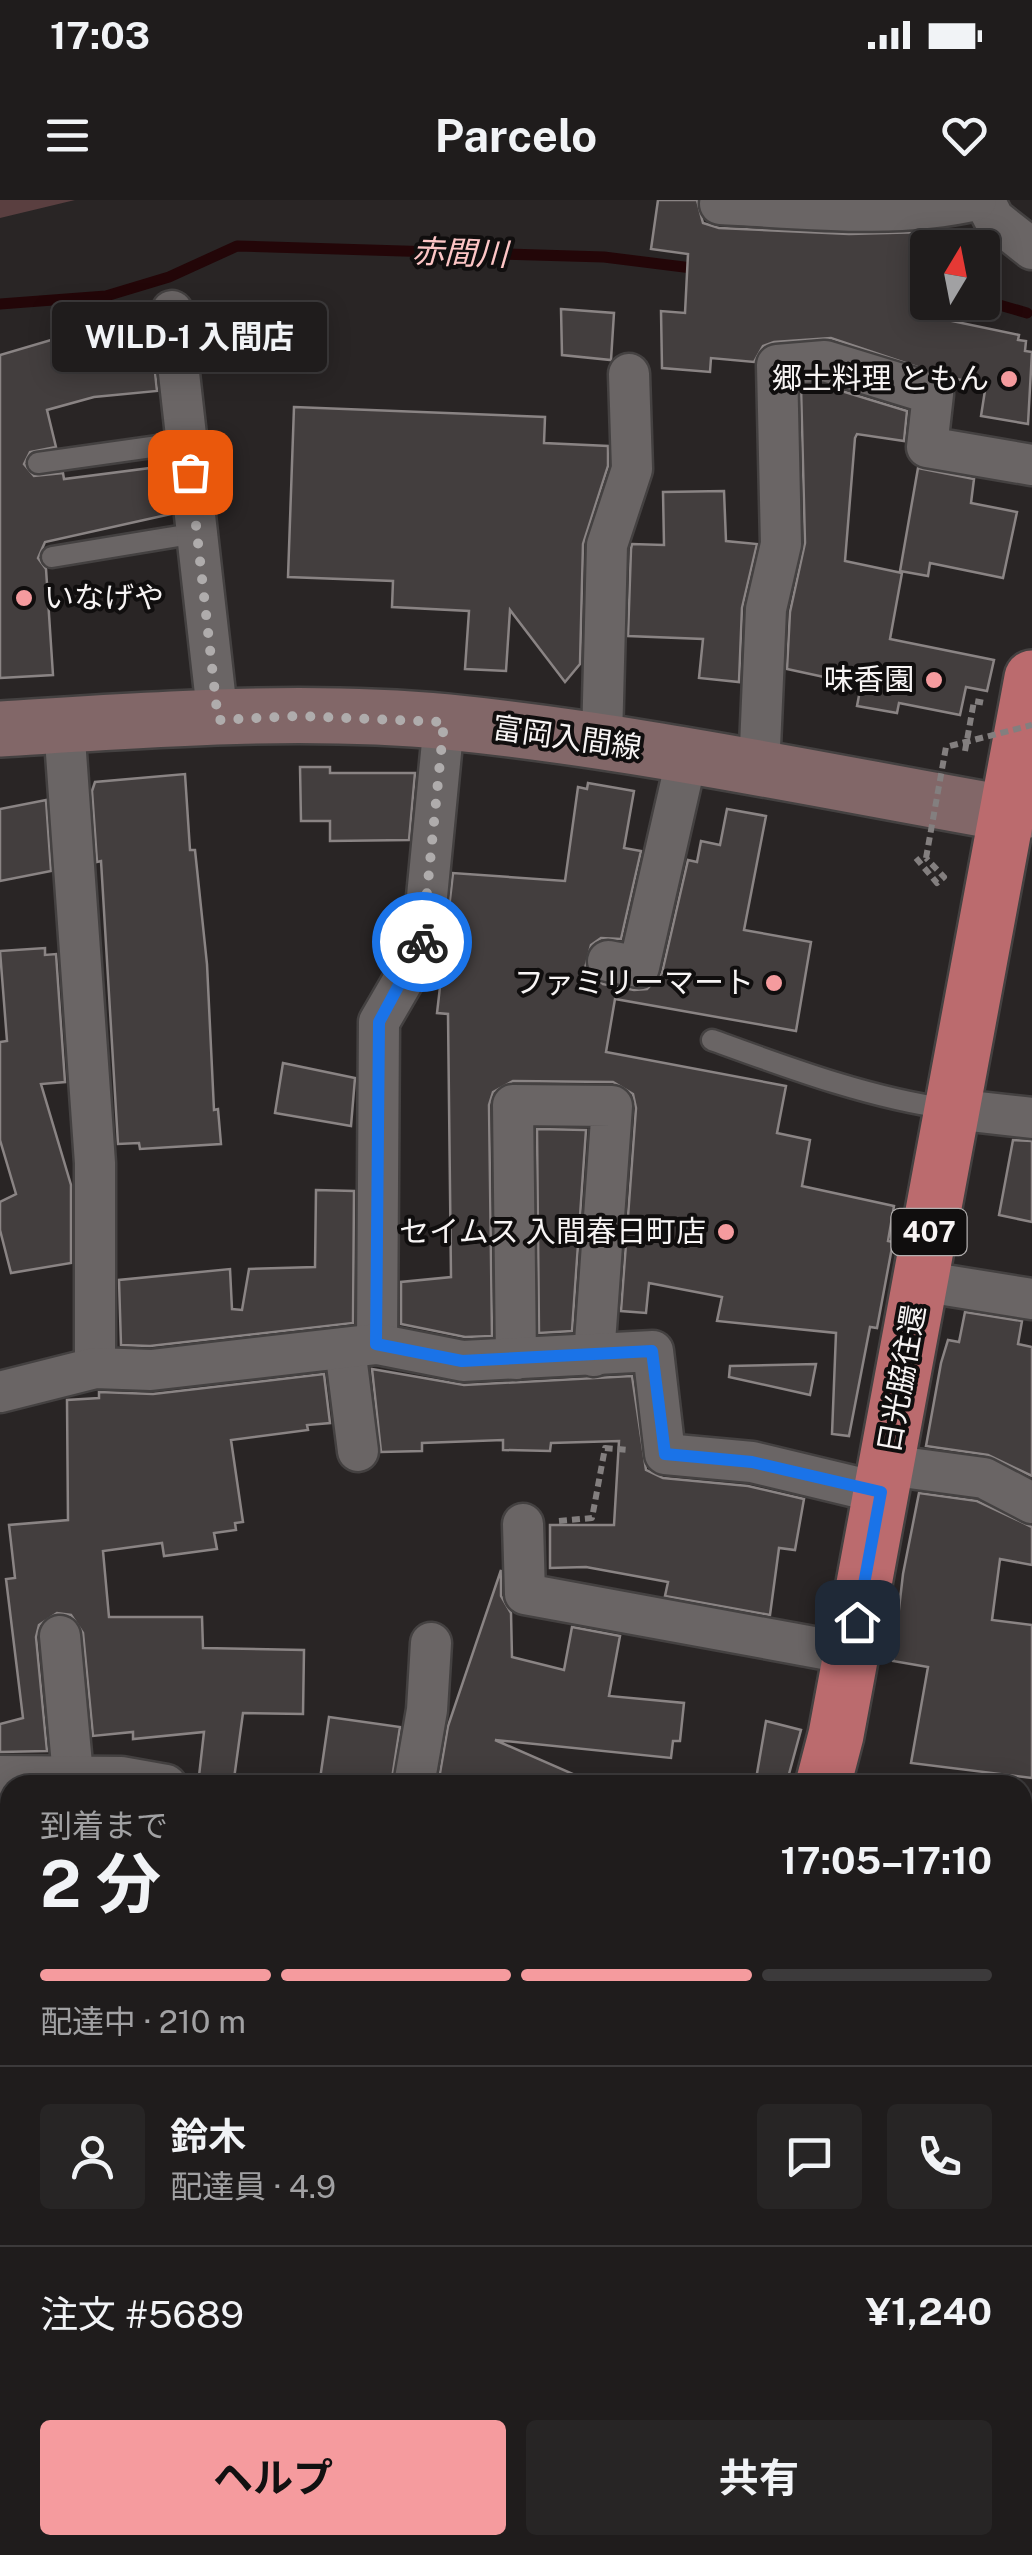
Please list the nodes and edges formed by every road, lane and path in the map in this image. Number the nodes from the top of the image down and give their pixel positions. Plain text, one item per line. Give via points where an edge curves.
1 (976, 200) edge
2 (984, 200) edge
3 (720, 204) dead end
4 (1032, 249) edge
5 (172, 311) dead end
6 (630, 374) dead end
7 (186, 442) junction
8 (38, 462) dead end
9 (1032, 465) edge
10 (197, 534) junction
11 (52, 557) dead end
12 (1032, 678) edge
13 (218, 720) junction
14 (444, 722) junction
15 (64, 725) junction
16 (1032, 725) edge
17 (0, 730) edge
18 (602, 740) junction
19 (687, 756) junction
20 (760, 770) junction
21 (1021, 812) edge
22 (916, 858) dead end
23 (608, 961) dead end
24 (712, 1040) dead end
25 (952, 1109) junction
26 (1032, 1118) edge
27 (920, 1281) junction
28 (1032, 1299) edge
29 (361, 1346) junction
30 (594, 1356) junction
31 (516, 1359) junction
32 (96, 1368) junction
33 (0, 1392) edge
34 (358, 1451) dead end
35 (665, 1454) junction
36 (884, 1479) junction
37 (1032, 1502) edge
38 (523, 1524) joint
39 (60, 1636) dead end
40 (431, 1643) dead end
41 (851, 1654) junction
42 (73, 1775) edge
43 (416, 1775) edge
44 (825, 1775) edge

1 - 3 street via 893,209
2 - 4 street via 994,219
5 - 7 street
6 - 18 street via 632,469 608,545
7 - 8 lane
7 - 10 street
9 - 20 street via 927,447 934,394 824,361 777,365 781,544 766,609
10 - 11 lane
10 - 13 street
12 - 21 highway, 日光脇往還 / 407
13 - 14 main road, 富岡入間線
13 - 15 main road, 富岡入間線
14 - 18 main road, 富岡入間線
14 - 29 street via 422,948 379,1022
15 - 17 main road, 富岡入間線
15 - 32 street via 94,1162
16 - 22 path, bridge via 946,747 926,858 944,877 936,883
18 - 19 main road, 富岡入間線
19 - 20 main road, 富岡入間線
19 - 23 street via 640,968
20 - 21 main road, 富岡入間線
21 - 25 highway, 日光脇往還 / 407
24 - 25 lane via 800,1071
25 - 26 street
25 - 27 highway, 日光脇往還 / 407
27 - 28 street
27 - 36 highway, 日光脇往還 / 407
29 - 31 street via 446,1359
29 - 32 street via 152,1370
29 - 34 street
30 - 31 street
30 - 31 street via 612,1106 513,1105
30 - 35 street via 652,1351
32 - 33 street
35 - 36 street
35 - 38 path via 605,1448 592,1518
36 - 37 street via 984,1478
36 - 41 highway, 日光脇往還 / 407
38 - 41 street via 525,1594
39 - 42 street
40 - 43 street
41 - 44 highway, 日光脇往還 / 407

